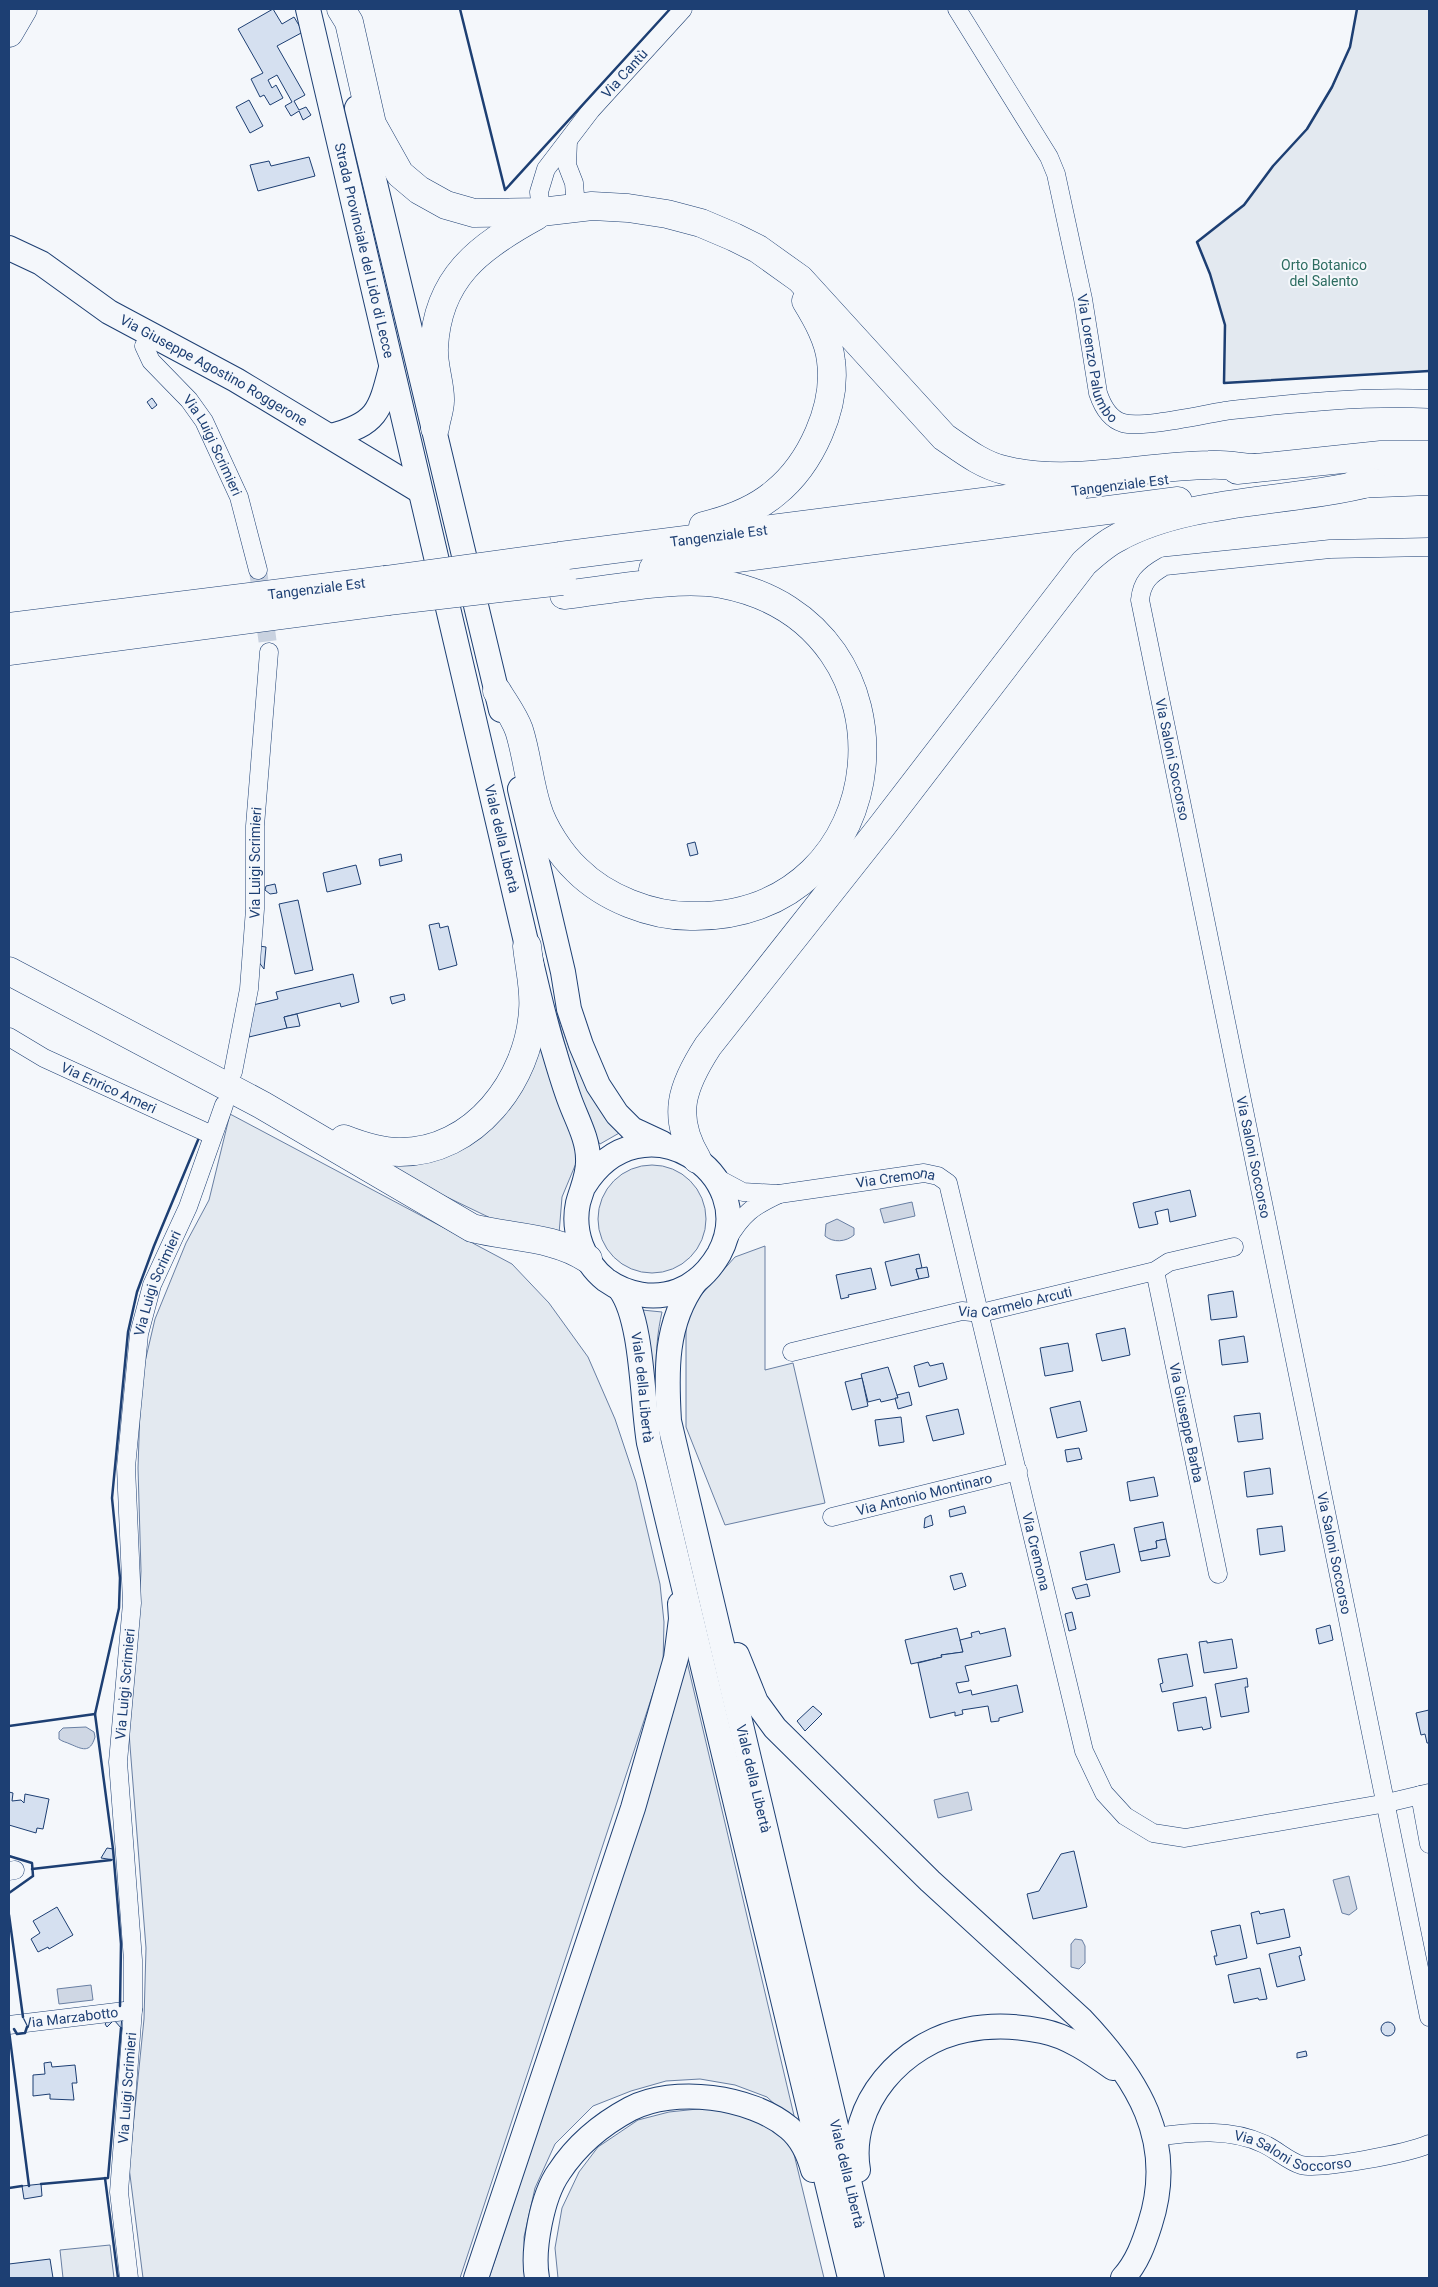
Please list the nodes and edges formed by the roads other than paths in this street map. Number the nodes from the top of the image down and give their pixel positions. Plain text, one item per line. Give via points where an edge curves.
1 (23, 9) edge
2 (308, 9) edge
3 (334, 9) edge
4 (341, 9) edge
5 (683, 9) edge
6 (957, 9) edge
7 (9, 33) edge
8 (568, 142) junction
9 (576, 208) junction
10 (541, 212) junction
11 (9, 248) edge
12 (758, 249) junction
13 (150, 336) junction
14 (391, 366) junction
15 (1429, 399) edge
16 (435, 428) junction
17 (331, 436) junction
18 (1429, 455) edge
19 (1254, 468) junction
20 (1429, 481) edge
21 (1372, 482) junction
22 (448, 485) junction
23 (420, 491) junction
24 (1429, 547) edge
25 (561, 569) junction
26 (258, 570) tunnel mouth
27 (429, 584) junction
28 (9, 614) edge
29 (9, 627) edge
30 (109, 627) junction
31 (9, 651) edge
32 (269, 652) tunnel mouth
33 (9, 667) edge
34 (497, 691) junction
35 (527, 946) junction
36 (9, 971) edge
37 (9, 1037) edge
38 (234, 1072) dead end
39 (224, 1105) dead end
40 (262, 1105) junction
41 (212, 1135) junction
42 (669, 1146) junction
43 (705, 1167) junction
44 (584, 1186) junction
45 (780, 1194) junction
46 (1234, 1247) dead end
47 (721, 1249) junction
48 (588, 1259) junction
49 (1155, 1270) junction
50 (695, 1282) junction
51 (620, 1289) junction
52 (981, 1313) junction
53 (792, 1352) dead end
54 (1018, 1471) junction
55 (680, 1472) junction
56 (832, 1517) dead end
57 (673, 1542) junction
58 (1218, 1574) dead end
59 (1425, 1794) edge
60 (1387, 1803) junction
61 (1429, 1844) edge
62 (133, 2010) junction
63 (1429, 2017) edge
64 (9, 2025) edge
65 (1139, 2094) junction
66 (1155, 2137) junction
67 (1429, 2144) edge
68 (130, 2278) edge
69 (476, 2278) edge
70 (537, 2278) edge
71 (846, 2278) edge
72 (850, 2278) edge
73 (874, 2278) edge
74 (1123, 2278) edge

1 - 7 highway
2 - 14 main road, Strada Provinciale del Lido di Lecce
3 - 16 main road, Strada Provinciale del Lido di Lecce
4 - 10 highway via 349,22 372,124 400,174 419,190 446,205 474,214
5 - 8 street, Via Cantù via 591,110
6 - 15 street, Via Lorenzo Palumbo via 1049,157 1056,174 1083,299 1098,392 1112,417 1123,423 1141,424 1232,410 1397,398
8 - 9 street via 568,165 574,183
8 - 10 street, Via Cantù via 546,169 539,192
9 - 10 highway
9 - 12 highway via 628,208 667,214 701,223
10 - 16 highway via 481,249 458,274 437,317 434,349 440,400
11 - 13 main road, Via Giuseppe Agostino Roggerone via 41,263 109,312
12 - 19 highway via 800,279 944,437 972,456 1002,470 1037,476 1063,476 1210,464
12 - 25 highway via 807,302 823,332 831,360 829,404 818,438 775,493 731,520
13 - 17 main road, Via Giuseppe Agostino Roggerone via 236,380
13 - 26 street, Via Luigi Scrimieri via 144,346 151,361 189,400 204,421 239,497
14 - 17 main road via 384,397 373,416 356,430
14 - 23 main road, Strada Provinciale del Lido di Lecce
16 - 22 main road, Strada Provinciale del Lido di Lecce
17 - 23 main road, Via Giuseppe Agostino Roggerone
18 - 19 highway, Tangenziale Est via 1381,455
19 - 25 highway, Tangenziale Est
20 - 21 highway, Tangenziale Est
21 - 25 highway, Tangenziale Est
21 - 43 highway via 1344,490 1188,512 1158,520 1116,538 1084,563 708,1046 688,1082 683,1110 684,1136
22 - 23 main road
22 - 34 main road, Viale della Libertà
23 - 35 main road, Viale della Libertà
24 - 60 street, Via Saloni Soccorso via 1330,549 1165,566 1150,575 1142,588 1140,600
25 - 27 highway, bridge via 490,554
25 - 27 highway, bridge via 498,601
25 - 34 highway via 658,584 720,584 757,593 791,609 810,626 829,646 847,674 860,710 863,752 846,828 830,854 803,882 740,913 672,916 639,907 608,892 577,870 551,837 537,809 518,728
27 - 30 highway, Tangenziale Est, bridge
28 - 30 highway via 50,610
29 - 30 highway, Tangenziale Est
30 - 31 highway, Tangenziale Est
30 - 33 highway via 52,660
32 - 38 street, Via Luigi Scrimieri via 255,826 255,909 249,989
34 - 42 main road, Viale della Libertà via 569,1009 581,1045 598,1085 617,1114 632,1129
35 - 40 highway via 533,1009 528,1040 517,1071 502,1098 453,1140 427,1149 400,1152 372,1149
35 - 44 main road, Viale della Libertà via 554,1053 584,1137 588,1158
36 - 40 highway
37 - 41 street, Via Enrico Ameri via 44,1058
39 - 41 street, Via Luigi Scrimieri
40 - 48 highway via 472,1228 560,1246
41 - 62 street, Via Luigi Scrimieri via 188,1207 152,1285 139,1334 126,1466 132,1603 118,1762 133,1960
42 - 43 main road, Viale della Libertà
42 - 44 main road, Viale della Libertà via 647,1144 625,1149 605,1160
43 - 45 street, Via Cremona via 743,1192
43 - 47 main road, Viale della Libertà via 719,1186 727,1212
44 - 48 main road, Viale della Libertà via 576,1219 578,1237
45 - 47 street, Via Cremona via 755,1205 742,1216
45 - 52 street, Via Cremona via 924,1173 938,1176 948,1183
46 - 49 street, Via Carmelo Arcuti via 1169,1262
47 - 50 main road, Viale della Libertà via 714,1263
48 - 51 main road, Viale della Libertà via 606,1280
49 - 52 street, Via Carmelo Arcuti
49 - 58 street, Via Giuseppe Barba
50 - 51 main road, Viale della Libertà via 659,1295
50 - 55 main road, Viale della Libertà via 678,1309 668,1363 669,1421
51 - 57 main road, Viale della Libertà via 629,1300 650,1443
52 - 53 street, Via Carmelo Arcuti via 962,1312
52 - 54 street, Via Cremona
54 - 56 street, Via Antonio Montinaro
54 - 60 street, Via Cremona via 1084,1750 1104,1793 1125,1816 1153,1833 1185,1838
55 - 65 main road via 742,1670 756,1702 775,1728 930,1881 1104,2043
55 - 73 main road, Viale della Libertà
57 - 69 main road via 681,1619 676,1658 664,1703 633,1808
57 - 72 main road, Viale della Libertà
59 - 60 street, Via Cremona
59 - 61 street
60 - 63 street, Via Saloni Soccorso
62 - 64 street, Via Marzabotto
62 - 68 street, Via Luigi Scrimieri via 120,2192
65 - 66 main road
65 - 73 main road via 1088,2050 1044,2031 1018,2028 966,2030 939,2039 912,2054 889,2074 871,2097 856,2138 856,2159
66 - 67 street, Via Saloni Soccorso via 1195,2132 1250,2138 1301,2165 1316,2167
66 - 74 main road via 1159,2179 1154,2211 1144,2244
70 - 71 main road via 535,2252 539,2223 557,2174 574,2152 592,2135 631,2109 678,2096 740,2103 789,2128 800,2140 810,2160

